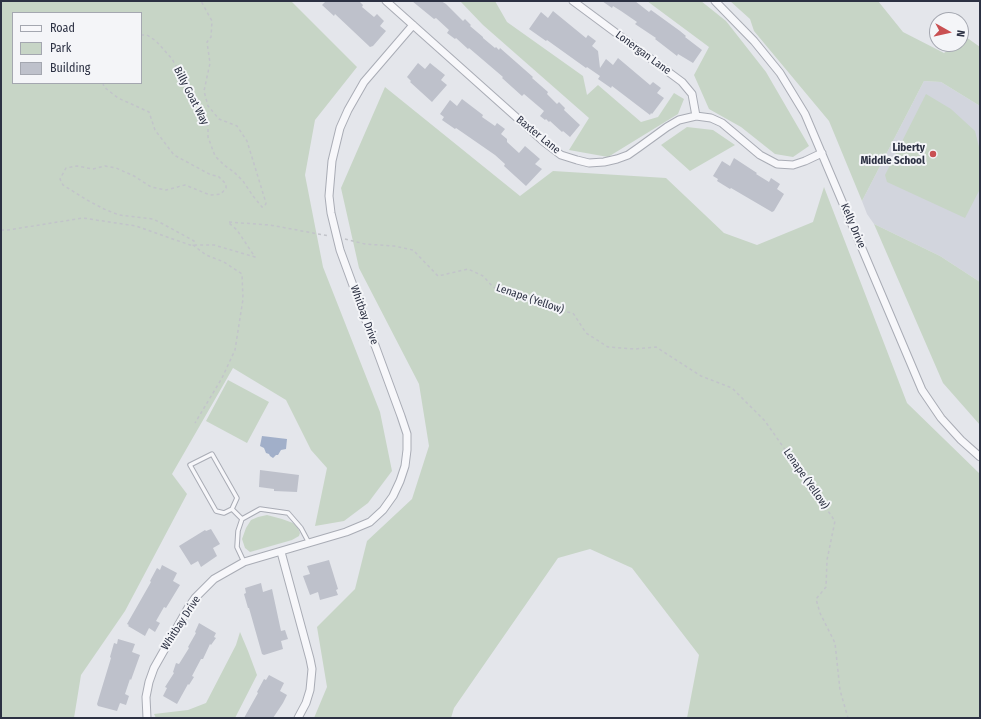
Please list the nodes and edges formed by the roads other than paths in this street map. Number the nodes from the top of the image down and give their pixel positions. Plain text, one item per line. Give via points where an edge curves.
1 (386, 1) edge
2 (573, 1) edge
3 (715, 1) edge
4 (414, 25) junction
5 (696, 116) junction
6 (822, 153) junction
7 (980, 457) edge
8 (232, 509) junction
9 (242, 519) junction
10 (310, 544) junction
11 (281, 552) junction
12 (244, 562) junction
13 (147, 718) edge
14 (298, 718) edge

1 - 4 street, Baxter Lane
2 - 5 street, Lonergan Lane via 682,82 692,94
3 - 6 street, Kelly Drive via 754,41 780,73 805,114
4 - 5 street, Baxter Lane via 544,142 577,160 589,163 617,159 679,120
4 - 10 street, Whitbay Drive via 364,82 348,110 340,128 332,161 329,196 336,238 407,434 406,466 393,496 370,522
5 - 6 street, Baxter Lane via 722,123 760,155 777,164 793,165
6 - 7 street, Kelly Drive via 922,390 941,418
8 - 8 lane via 237,498 212,454 190,465 216,511 224,513
8 - 9 lane
9 - 10 lane via 260,509 288,513
9 - 12 lane via 237,547
10 - 11 street, Whitbay Drive
11 - 12 street, Whitbay Drive
11 - 14 street via 312,669 310,690
12 - 13 street, Whitbay Drive via 214,579 188,608 154,668 146,697

